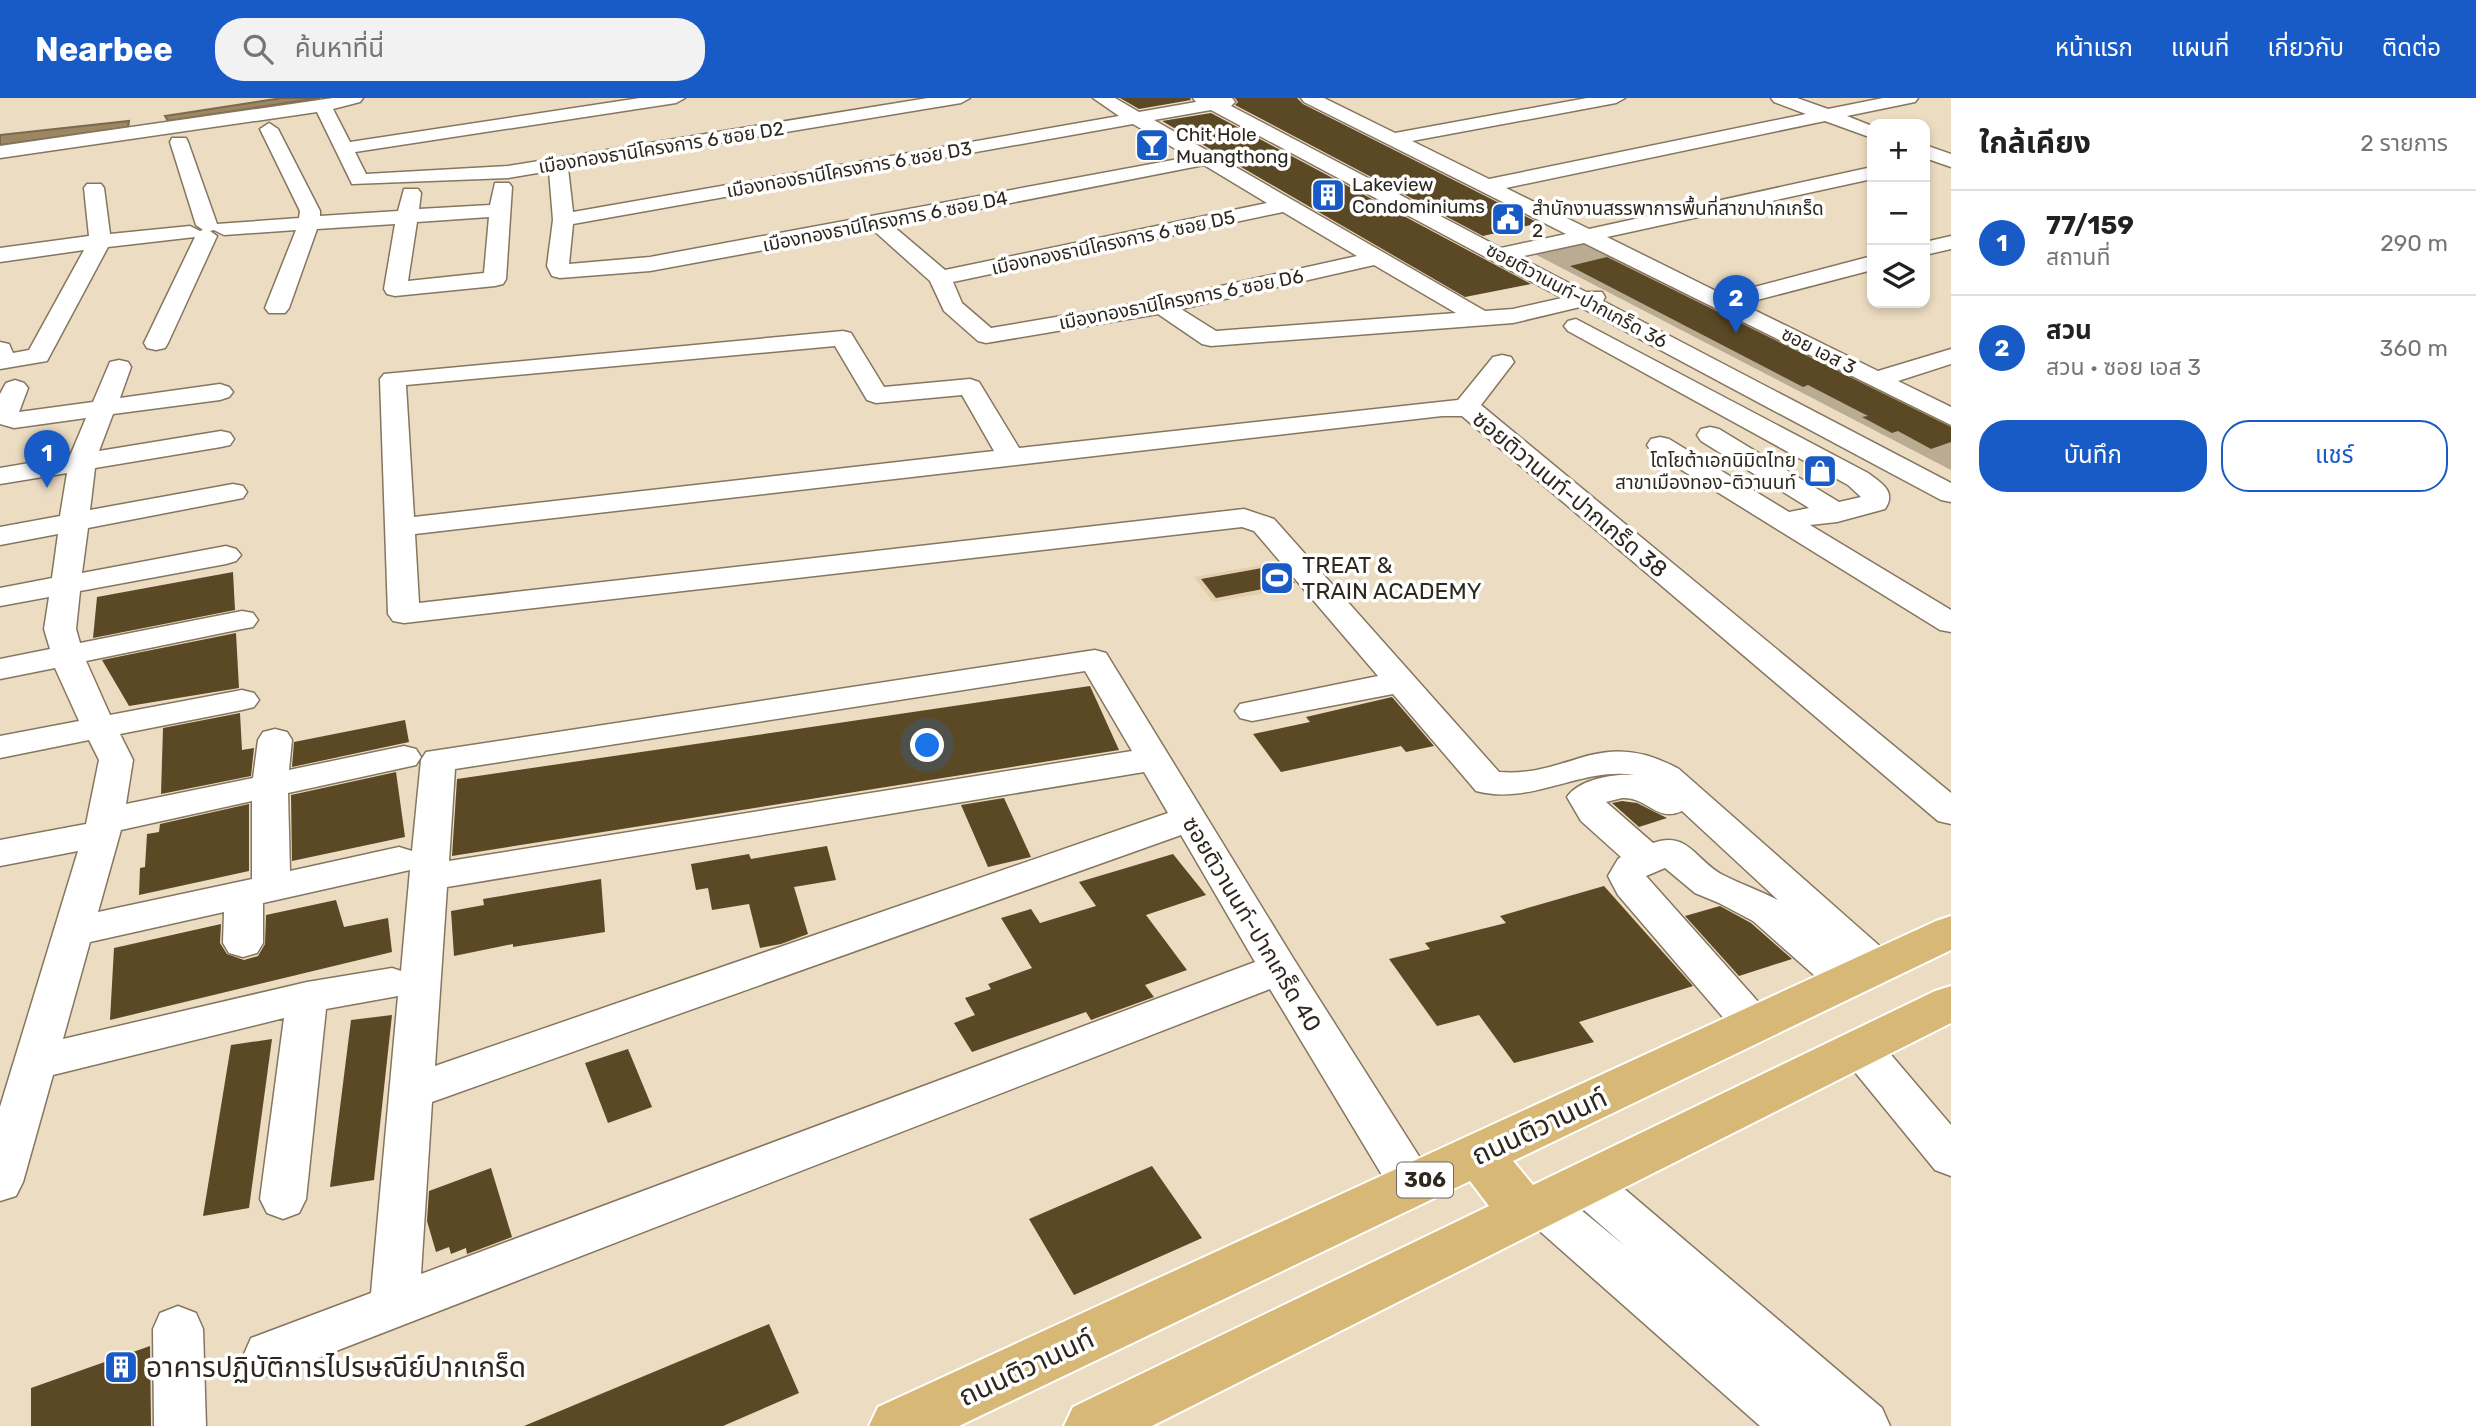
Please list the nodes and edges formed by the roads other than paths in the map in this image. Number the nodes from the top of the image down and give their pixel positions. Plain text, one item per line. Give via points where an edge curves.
1 (676, 98) edge
2 (961, 98) edge
3 (1102, 98) edge
4 (1314, 98) edge
5 (1616, 98) edge
6 (1780, 98) edge
7 (1909, 98) edge
8 (360, 99) edge
9 (1217, 100) edge
10 (323, 106) junction
11 (1825, 115) junction
12 (1135, 117) junction
13 (269, 129) dead end
14 (1867, 130) edge
15 (1393, 139) junction
16 (179, 142) dead end
17 (345, 148) junction
18 (0, 152) edge
19 (1207, 159) junction
20 (558, 165) junction
21 (1867, 174) edge
22 (1489, 186) junction
23 (502, 187) dead end
24 (94, 188) dead end
25 (411, 193) dead end
26 (1286, 205) junction
27 (501, 210) junction
28 (407, 216) junction
29 (563, 220) junction
30 (309, 223) junction
31 (877, 223) junction
32 (207, 231) junction
33 (1588, 236) junction
34 (100, 241) junction
35 (1951, 242) edge
36 (1930, 248) edge
37 (1511, 252) junction
38 (0, 255) edge
39 (1376, 258) junction
40 (1867, 264) edge
41 (940, 278) junction
42 (1595, 297) junction
43 (1723, 303) junction
44 (1162, 306) junction
45 (277, 308) dead end
46 (1482, 319) junction
47 (1576, 326) dead end
48 (156, 343) dead end
49 (0, 349) edge
50 (1951, 356) edge
51 (1502, 362) dead end
52 (119, 367) dead end
53 (1877, 379) junction
54 (16, 387) dead end
55 (220, 391) dead end
56 (1465, 408) junction
57 (102, 409) junction
58 (1951, 417) edge
59 (1710, 435) dead end
60 (221, 439) dead end
61 (1660, 445) dead end
62 (1011, 457) junction
63 (82, 461) junction
64 (0, 476) edge
65 (1948, 486) edge
66 (233, 492) dead end
67 (1837, 513) junction
68 (1785, 521) junction
69 (74, 524) junction
70 (400, 527) junction
71 (0, 536) edge
72 (226, 555) dead end
73 (66, 585) junction
74 (0, 597) edge
75 (242, 620) dead end
76 (1951, 623) edge
77 (68, 656) junction
78 (0, 669) edge
79 (1401, 682) junction
80 (242, 700) dead end
81 (1252, 711) dead end
82 (99, 726) junction
83 (275, 740) dead end
84 (0, 747) edge
85 (404, 757) dead end
86 (1153, 759) junction
87 (270, 786) junction
88 (1951, 812) edge
89 (1189, 819) junction
90 (103, 827) junction
91 (1703, 843) dead end
92 (0, 853) edge
93 (1648, 860) junction
94 (415, 868) junction
95 (257, 889) junction
96 (72, 932) junction
97 (1951, 932) edge
98 (243, 943) dead end
99 (1279, 969) junction
100 (1862, 974) junction
101 (392, 983) dead end
102 (307, 997) junction
103 (1951, 1003) edge
104 (1754, 1025) junction
105 (1860, 1048) junction
106 (33, 1063) junction
107 (412, 1091) junction
108 (1478, 1155) junction
109 (1951, 1157) edge
110 (0, 1182) edge
111 (1413, 1186) junction
112 (284, 1199) dead end
113 (1552, 1201) junction
114 (394, 1307) junction
115 (178, 1329) dead end
116 (269, 1354) dead end
117 (180, 1426) edge
118 (898, 1426) edge
119 (1093, 1426) edge
120 (1799, 1426) edge
121 (1864, 1426) edge

1 - 17 street
2 - 20 street, เมืองทองธานีโครงการ 6 ซอย D2
3 - 12 street
4 - 15 street, ซอย เอส 3
5 - 15 street
6 - 11 street
7 - 11 street
8 - 10 street
9 - 12 street, เมืองทองธานีโครงการ 6 ซอย D3
9 - 37 street, ซอยติวานนท์-ปากเกร็ด 36
10 - 17 street
10 - 18 street
11 - 14 street
11 - 22 street
12 - 19 street
12 - 29 street, เมืองทองธานีโครงการ 6 ซอย D3
13 - 30 street via 310,211
15 - 22 street, ซอย เอส 3
16 - 32 street
17 - 20 street, เมืองทองธานีโครงการ 6 ซอย D2 via 359,180
19 - 26 street
19 - 31 street, เมืองทองธานีโครงการ 6 ซอย D4
20 - 29 street
21 - 33 street
22 - 33 street, ซอย เอส 3
23 - 27 street
24 - 34 street
25 - 28 street
26 - 39 street
26 - 41 street, เมืองทองธานีโครงการ 6 ซอย D5
27 - 28 street
27 - 28 street via 495,279 395,289
28 - 30 street
29 - 31 street, เมืองทองธานีโครงการ 6 ซอย D4 via 561,271 650,264
30 - 32 street
30 - 45 street
31 - 41 street
32 - 34 street
32 - 48 street
33 - 37 street
33 - 43 street, ซอย เอส 3
34 - 38 street
34 - 49 street via 38,356 2,362
35 - 36 street
37 - 42 street, ซอยติวานนท์-ปากเกร็ด 36
39 - 44 street, เมืองทองธานีโครงการ 6 ซอย D6
39 - 46 street
40 - 43 street
41 - 44 street, เมืองทองธานีโครงการ 6 ซอย D6 via 952,306 986,336
42 - 46 street
42 - 65 street, ซอยติวานนท์-ปากเกร็ด 36
43 - 53 street, ซอย เอส 3
44 - 46 street via 1211,339
47 - 67 street via 1876,492 1875,503
50 - 53 street
51 - 56 street
52 - 57 street
53 - 58 street, ซอย เอส 3
54 - 57 street via 5,410 9,419
55 - 57 street
56 - 62 street, ซอยติวานนท์-ปากเกร็ด 38
56 - 88 street, ซอยติวานนท์-ปากเกร็ด 38
57 - 63 street
59 - 67 street
60 - 63 street
61 - 68 street
62 - 70 street, ซอยติวานนท์-ปากเกร็ด 38
62 - 70 street via 970,387 876,395 843,338 393,379
63 - 64 street
63 - 69 street
66 - 69 street
67 - 68 street
68 - 76 street
69 - 71 street
69 - 73 street
70 - 79 street via 404,614 1244,519 1264,525
72 - 73 street
73 - 74 street
73 - 77 street via 60,629
75 - 77 street
77 - 78 street
77 - 82 street
79 - 81 street
79 - 100 street via 1489,783 1515,785 1621,761 1645,765 1666,777
80 - 82 street
82 - 84 street
82 - 90 street via 116,760
83 - 87 street
85 - 87 street
86 - 89 street, ซอยติวานนท์-ปากเกร็ด 40
86 - 94 street
86 - 94 street, ซอยติวานนท์-ปากเกร็ด 40 via 1095,660 438,760 430,849
87 - 90 street
87 - 95 street
89 - 99 street, ซอยติวานนท์-ปากเกร็ด 40
89 - 107 street
90 - 92 street
90 - 96 street
91 - 93 street via 1647,786 1634,784 1585,797 1594,812
93 - 100 street via 1669,851 1708,884 1767,911
93 - 104 street via 1631,868 1627,876 1632,886
94 - 95 street
94 - 107 street
95 - 96 street
95 - 98 street
96 - 106 street
97 - 100 main road, ถนนติวานนท์ / 306
99 - 111 street, ซอยติวานนท์-ปากเกร็ด 40
99 - 114 street
100 - 104 main road, ถนนติวานนท์ / 306
101 - 102 street
102 - 106 street
102 - 112 street
103 - 105 main road
104 - 108 main road, ถนนติวานนท์ / 306
105 - 109 street
105 - 113 main road
106 - 110 street
107 - 114 street
108 - 111 main road, ถนนติวานนท์ / 306
108 - 113 main road
111 - 118 main road, ถนนติวานนท์ / 306
113 - 119 main road
113 - 120 street
113 - 121 street
114 - 116 street
115 - 117 street

